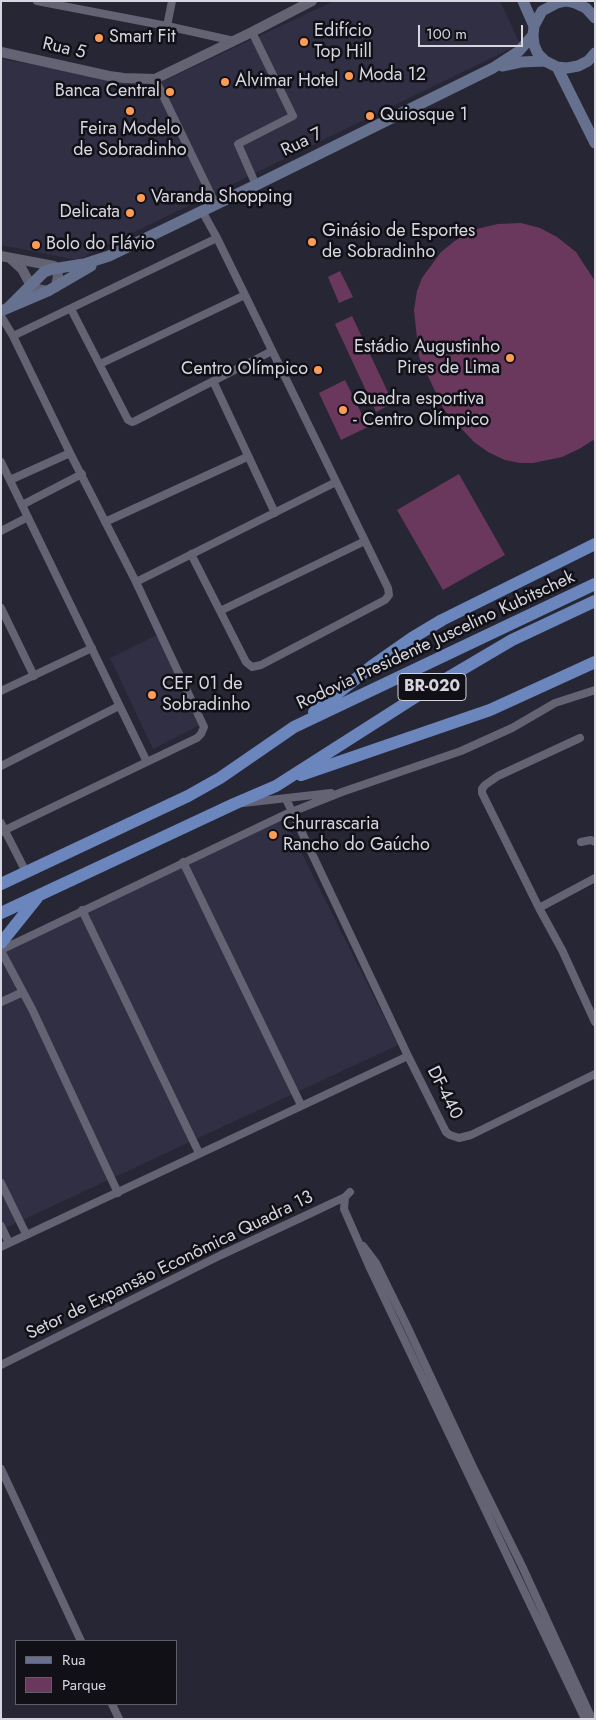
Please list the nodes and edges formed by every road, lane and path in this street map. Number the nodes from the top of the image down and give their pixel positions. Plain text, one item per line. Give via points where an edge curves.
1 (172, 1) edge
2 (312, 1) edge
3 (523, 1) edge
4 (40, 2) edge
5 (574, 2) edge
6 (591, 8) edge
7 (595, 18) edge
8 (167, 26) junction
9 (533, 31) junction
10 (252, 32) junction
11 (234, 41) junction
12 (1, 52) edge
13 (595, 53) edge
14 (545, 61) junction
15 (557, 67) junction
16 (493, 68) junction
17 (155, 78) junction
18 (593, 137) edge
19 (256, 185) junction
20 (216, 205) junction
21 (202, 212) junction
22 (218, 238) junction
23 (110, 256) junction
24 (6, 257) edge
25 (56, 268) junction
26 (30, 284) junction
27 (52, 289) junction
28 (246, 295) junction
29 (71, 309) junction
30 (4, 311) edge
31 (13, 336) junction
32 (272, 351) junction
33 (100, 364) junction
34 (213, 381) junction
35 (70, 453) junction
36 (247, 457) junction
37 (1, 462) edge
38 (82, 474) junction
39 (10, 480) junction
40 (336, 482) junction
41 (22, 505) junction
42 (275, 513) junction
43 (28, 517) junction
44 (105, 522) junction
45 (1, 531) edge
46 (365, 541) junction
47 (595, 544) edge
48 (191, 554) junction
49 (136, 582) junction
50 (595, 584) edge
51 (595, 601) edge
52 (1, 608) edge
53 (220, 611) junction
54 (92, 648) junction
55 (595, 662) edge
56 (34, 676) junction
57 (595, 690) edge
58 (1, 691) edge
59 (119, 706) junction
60 (294, 727) junction
61 (580, 738) dead end
62 (147, 762) junction
63 (1, 766) edge
64 (276, 786) junction
65 (342, 792) junction
66 (286, 798) junction
67 (234, 804) junction
68 (292, 812) junction
69 (2, 828) edge
70 (581, 842) dead end
71 (595, 842) edge
72 (183, 862) junction
73 (26, 872) junction
74 (595, 878) edge
75 (1, 884) edge
76 (39, 896) junction
77 (539, 908) junction
78 (82, 910) junction
79 (1, 913) edge
80 (1, 943) edge
81 (1, 951) edge
82 (23, 992) junction
83 (1, 1002) edge
84 (595, 1022) edge
85 (408, 1056) junction
86 (595, 1074) edge
87 (301, 1105) junction
88 (199, 1153) junction
89 (1, 1183) edge
90 (118, 1193) junction
91 (1, 1226) edge
92 (26, 1234) junction
93 (358, 1239) junction
94 (9, 1243) junction
95 (1, 1247) edge
96 (1, 1365) edge
97 (1, 1469) edge
98 (81, 1640) edge
99 (112, 1705) edge
100 (119, 1719) edge
101 (585, 1719) edge
102 (592, 1719) edge

1 - 8 street
2 - 10 street, Rua 5
3 - 9 main road
4 - 8 street
5 - 6 main road
5 - 9 main road, Rua 7 via 549,6 542,11
6 - 7 main road
8 - 11 street
9 - 14 main road via 534,45
9 - 16 main road, Rua 7 via 519,50
10 - 11 street, Rua 5
10 - 19 street via 293,116 238,144
11 - 17 street, Rua 5
12 - 17 street, Rua 5 via 108,76
13 - 15 main road via 578,66
14 - 15 main road
14 - 16 main road
15 - 18 main road
16 - 19 main road, Rua 7
17 - 20 street
19 - 20 main road, Rua 7
20 - 21 main road, Rua 7
21 - 22 street
21 - 23 main road, Rua 7
22 - 28 street
22 - 29 street
23 - 25 main road, Rua 7
23 - 27 main road, Rua 7
24 - 25 street
24 - 26 street via 22,269
25 - 26 main road, Rua 7 via 44,272
25 - 27 street via 58,280
26 - 27 street via 37,289
26 - 30 main road, Rua 7
27 - 30 main road, Rua 7
28 - 32 street
28 - 33 street
29 - 31 street
29 - 33 street
30 - 31 street
31 - 35 street
32 - 34 street
32 - 40 street
33 - 34 street via 128,420 132,422
34 - 36 street
35 - 38 street
35 - 39 street
36 - 42 street
36 - 44 street
37 - 39 street
38 - 41 street
38 - 44 street
39 - 41 street
40 - 42 street
40 - 46 street
41 - 43 street
42 - 48 street
43 - 45 street
43 - 54 street
44 - 49 street
46 - 53 street
46 - 53 street via 388,588 389,595 385,600 260,666 252,667 246,662
47 - 60 highway, BR-020 via 482,599 412,638
48 - 49 street
48 - 53 street
49 - 62 street via 204,730 197,738
50 - 60 highway, Rodovia Presidente Juscelino Kubitschek / BR-020
51 - 64 highway, Rodovia Presidente Juscelino Kubitschek / BR-020 via 512,640
52 - 56 street
54 - 56 street
54 - 59 street
55 - 64 highway, BR-020 via 490,710
56 - 58 street
57 - 65 street via 556,702 512,728 461,751
59 - 62 street
59 - 63 street
60 - 73 highway, Rodovia Presidente Juscelino Kubitschek / BR-020 via 188,796
61 - 77 street via 488,781 482,789 484,799
62 - 69 street
64 - 67 highway, Rodovia Presidente Juscelino Kubitschek / BR-020
65 - 66 street
65 - 68 street
66 - 67 street
66 - 68 street, DF-440
67 - 76 highway, Rodovia Presidente Juscelino Kubitschek / BR-020
68 - 72 street
68 - 85 street, DF-440
69 - 73 street
70 - 71 street
72 - 78 street
72 - 87 street
73 - 75 highway, Rodovia Presidente Juscelino Kubitschek / BR-020
74 - 77 street
76 - 79 highway, Rodovia Presidente Juscelino Kubitschek / BR-020
76 - 80 highway
77 - 84 street
78 - 81 street
78 - 88 street
81 - 82 street
82 - 83 street
82 - 90 street
85 - 86 street, DF-440 / DF-440 via 446,1132 453,1138 471,1135
85 - 87 street
87 - 88 street
88 - 90 street
89 - 92 street
90 - 92 street
91 - 94 street
92 - 94 street
93 - 96 street, Setor de Expansão Econômica Quadra 13 via 344,1209 348,1194
93 - 101 street via 368,1266
93 - 102 street via 376,1262
94 - 95 street
97 - 98 street
99 - 100 street

